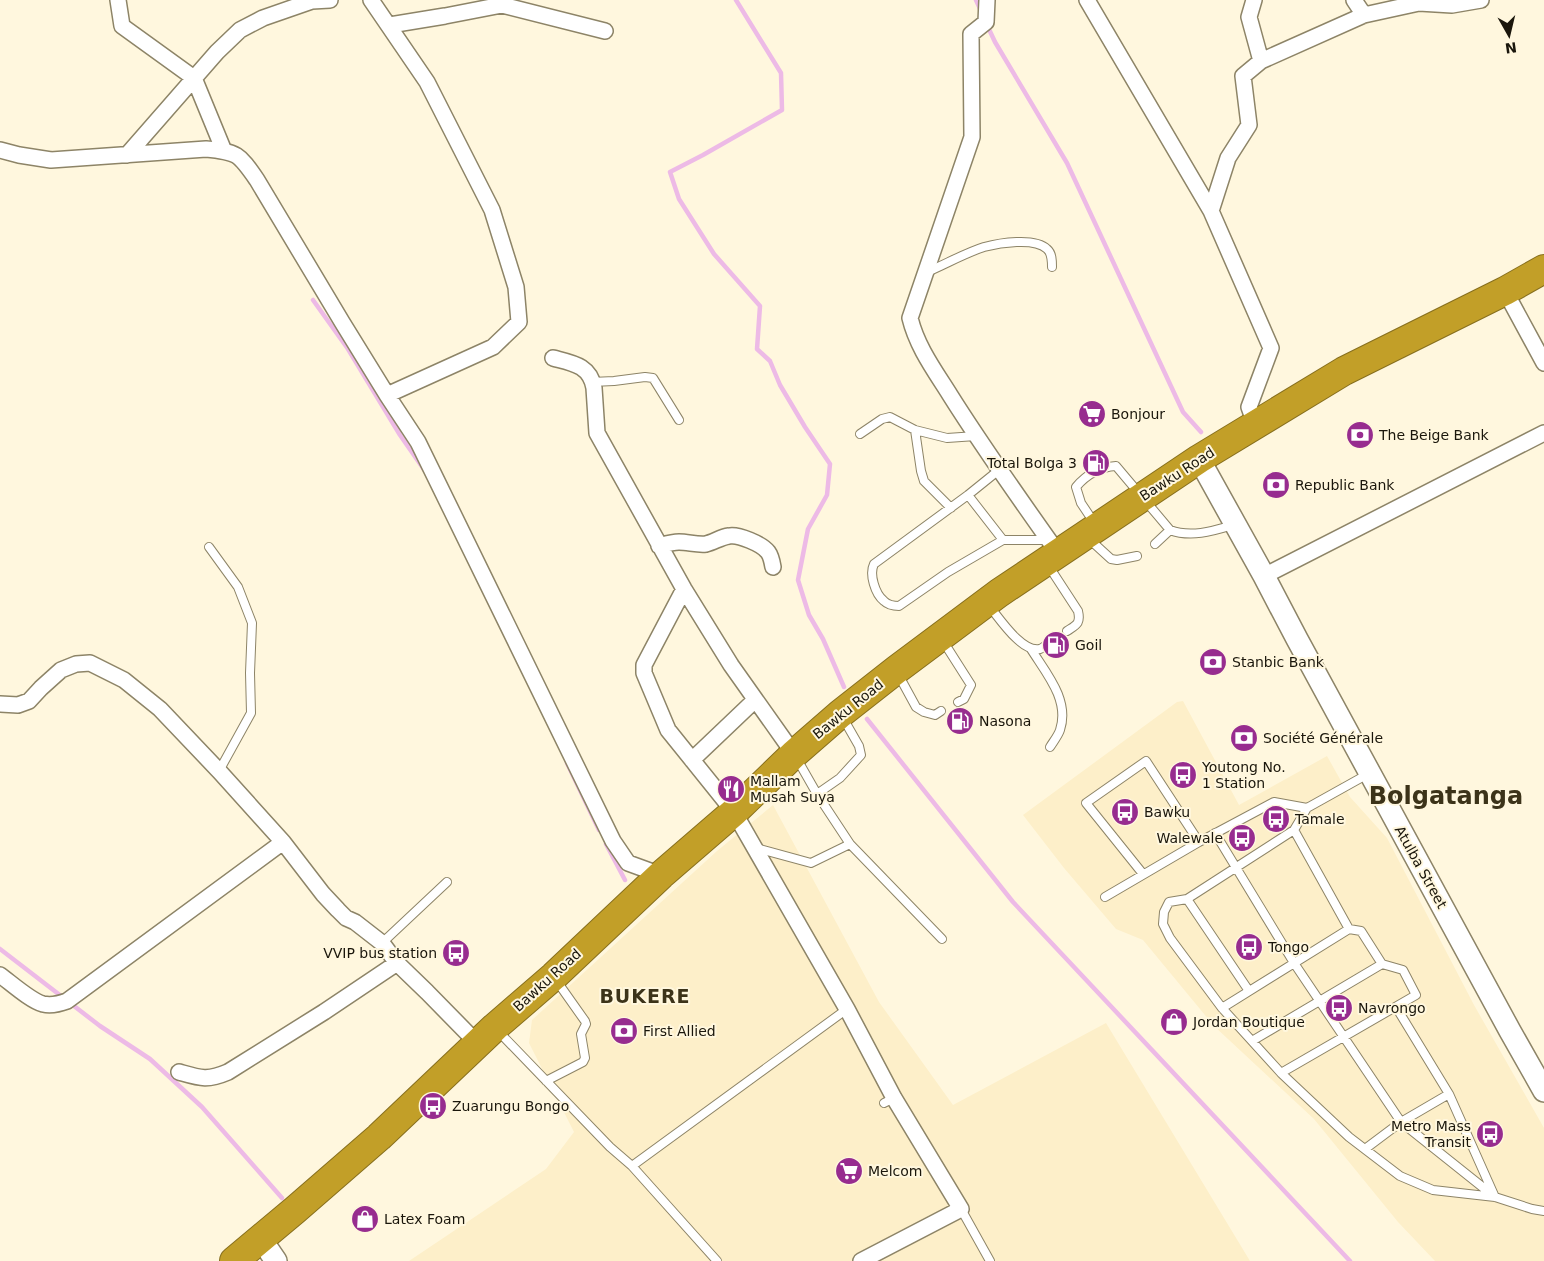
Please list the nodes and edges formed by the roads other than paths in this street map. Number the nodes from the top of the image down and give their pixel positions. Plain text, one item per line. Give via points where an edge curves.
1 (118, 0) edge
2 (330, 0) edge
3 (371, 0) edge
4 (988, 0) edge
5 (1087, 0) edge
6 (1254, 0) edge
7 (1354, 0) edge
8 (1481, 0) edge
9 (1364, 15) junction
10 (390, 26) junction
11 (605, 31) dead end
12 (1261, 62) junction
13 (194, 78) junction
14 (0, 150) edge
15 (224, 151) junction
16 (127, 154) junction
17 (1211, 211) junction
18 (1052, 267) dead end
19 (1544, 269) edge
20 (926, 272) junction
21 (1505, 291) junction
22 (553, 358) dead end
23 (1544, 363) edge
24 (592, 382) junction
25 (387, 395) junction
26 (679, 420) dead end
27 (1255, 424) junction
28 (915, 430) junction
29 (1544, 433) edge
30 (860, 434) dead end
31 (976, 436) junction
32 (1199, 459) junction
33 (999, 470) junction
34 (968, 495) junction
35 (1141, 497) junction
36 (951, 508) junction
37 (1235, 525) junction
38 (1170, 530) junction
39 (1091, 531) junction
40 (1004, 540) junction
41 (1155, 544) dead end
42 (659, 546) junction
43 (209, 547) dead end
44 (1051, 551) junction
45 (1137, 556) dead end
46 (773, 566) dead end
47 (1264, 576) junction
48 (684, 590) junction
49 (986, 603) junction
50 (1067, 631) dead end
51 (941, 637) junction
52 (1050, 642) dead end
53 (1031, 649) junction
54 (896, 670) junction
55 (755, 700) junction
56 (958, 702) dead end
57 (0, 704) edge
58 (941, 712) dead end
59 (840, 714) junction
60 (1050, 747) dead end
61 (794, 754) junction
62 (692, 760) junction
63 (219, 770) junction
64 (1369, 772) junction
65 (817, 794) junction
66 (1307, 808) junction
67 (734, 812) junction
68 (1294, 830) junction
69 (1215, 833) junction
70 (283, 842) junction
71 (1199, 842) junction
72 (850, 844) junction
73 (754, 848) junction
74 (1236, 867) junction
75 (1143, 874) junction
76 (661, 875) junction
77 (447, 882) dead end
78 (1105, 897) dead end
79 (1187, 899) junction
80 (1349, 929) junction
81 (942, 939) dead end
82 (382, 942) junction
83 (398, 963) junction
84 (1294, 963) junction
85 (1382, 964) junction
86 (0, 975) edge
87 (554, 976) junction
88 (1249, 991) junction
89 (1319, 1000) junction
90 (1396, 1006) junction
91 (1222, 1008) junction
92 (847, 1009) junction
93 (487, 1036) junction
94 (1344, 1037) junction
95 (1252, 1041) junction
96 (179, 1072) dead end
97 (1281, 1074) junction
98 (546, 1080) junction
99 (1544, 1091) edge
100 (1449, 1094) junction
101 (1401, 1122) junction
102 (1365, 1150) junction
103 (632, 1166) junction
104 (1495, 1197) junction
105 (961, 1209) junction
106 (1544, 1211) edge
107 (268, 1250) edge
108 (234, 1261) edge
109 (717, 1261) edge
110 (861, 1261) edge
111 (990, 1261) edge

1 - 13 street via 122,26
2 - 13 street via 312,1 263,18 240,30
3 - 10 street
4 - 20 street via 986,22 971,34 972,137
5 - 17 street
6 - 12 street via 1249,17
7 - 9 street
8 - 9 street via 1452,5 1419,3
9 - 12 street
10 - 11 street via 502,5
10 - 25 street via 427,82 492,210 516,287 520,322 493,346
12 - 17 street via 1243,76 1248,124 1228,158
13 - 15 street
13 - 16 street
14 - 16 street via 51,160
15 - 16 street via 206,149
15 - 25 street via 243,160 257,180
17 - 27 street via 1272,348 1249,407
18 - 20 lane via 1048,249 1038,243 1026,242 983,248
19 - 21 highway, Bawku Road
20 - 31 street via 910,318 914,333 921,350
21 - 23 street
21 - 27 highway, Bawku Road via 1344,371
22 - 24 street via 578,365
24 - 26 lane via 653,378
24 - 42 street via 597,433
25 - 76 street via 418,442 614,841 628,863
27 - 32 highway, Bawku Road
28 - 30 lane via 890,418 882,419
28 - 31 lane via 946,438
28 - 36 lane via 924,481
29 - 47 street
31 - 33 street
32 - 35 highway, Bawku Road
32 - 37 street, Atulba Street
33 - 34 lane
33 - 44 street
34 - 36 lane
34 - 40 lane
35 - 38 lane
35 - 39 highway, Bawku Road
35 - 39 lane via 1116,466 1082,479 1076,487
36 - 40 lane via 874,564 872,572 877,593 883,601 899,606 948,572
37 - 38 lane via 1205,533
37 - 47 street, Atulba Street
38 - 41 lane
39 - 44 highway, Bawku Road
39 - 45 lane via 1111,559
40 - 44 lane
42 - 46 street via 679,542 706,544 733,535 763,547
42 - 48 street
43 - 63 lane via 238,587 252,623 251,713
44 - 49 highway, Bawku Road
44 - 50 lane via 1080,618 1078,624
47 - 64 street, Atulba Street
48 - 55 street
48 - 62 street via 644,665 644,673 668,730
49 - 51 highway, Bawku Road
49 - 53 lane via 1020,643
51 - 54 highway, Bawku Road
51 - 56 lane via 971,685 964,699
52 - 53 lane via 1041,649
53 - 60 lane via 1059,696 1063,714 1060,731
54 - 58 lane via 916,707 935,715
54 - 59 highway, Bawku Road
55 - 61 street
55 - 62 street
57 - 63 street via 18,705 29,701 62,670 90,663 124,680 160,710
59 - 61 highway, Bawku Road
59 - 65 lane via 861,755 840,778
61 - 65 lane
61 - 67 highway, Bawku Road
62 - 67 street
63 - 70 street
64 - 66 lane
64 - 99 street, Atulba Street
65 - 72 lane
66 - 68 lane
66 - 69 lane via 1274,802
67 - 73 street
67 - 76 highway, Bawku Road
68 - 74 lane
68 - 80 lane
69 - 71 lane
69 - 74 lane
70 - 82 street via 346,918
70 - 86 street via 67,1001 51,1005 36,1001
71 - 75 lane
71 - 75 lane via 1146,761 1086,803
72 - 73 lane via 811,863
72 - 81 lane
73 - 92 street
74 - 79 lane
74 - 84 lane
75 - 78 lane
76 - 87 highway, Bawku Road
77 - 82 lane
79 - 88 lane
79 - 91 lane via 1169,902 1163,924
80 - 84 lane
80 - 85 lane via 1361,931
82 - 83 street
83 - 93 street
83 - 96 street via 228,1072 207,1078
84 - 88 lane
84 - 89 lane
85 - 89 lane
85 - 90 lane via 1402,970 1416,995
87 - 93 highway, Bawku Road
87 - 98 lane via 585,1021 580,1034 585,1058 583,1062
88 - 91 lane
89 - 94 lane
89 - 95 lane
90 - 94 lane
90 - 100 lane
91 - 95 lane
92 - 103 lane
92 - 105 street via 889,1101
93 - 98 lane
93 - 107 highway, Bawku Road via 380,1137
94 - 97 lane
94 - 101 lane
95 - 97 lane
97 - 102 lane
98 - 103 lane
100 - 101 lane
100 - 104 lane
101 - 102 lane
101 - 104 lane
102 - 104 lane via 1400,1176 1433,1190
103 - 109 lane
104 - 106 lane
105 - 110 street
105 - 111 lane
107 - 108 highway, Bawku Road

